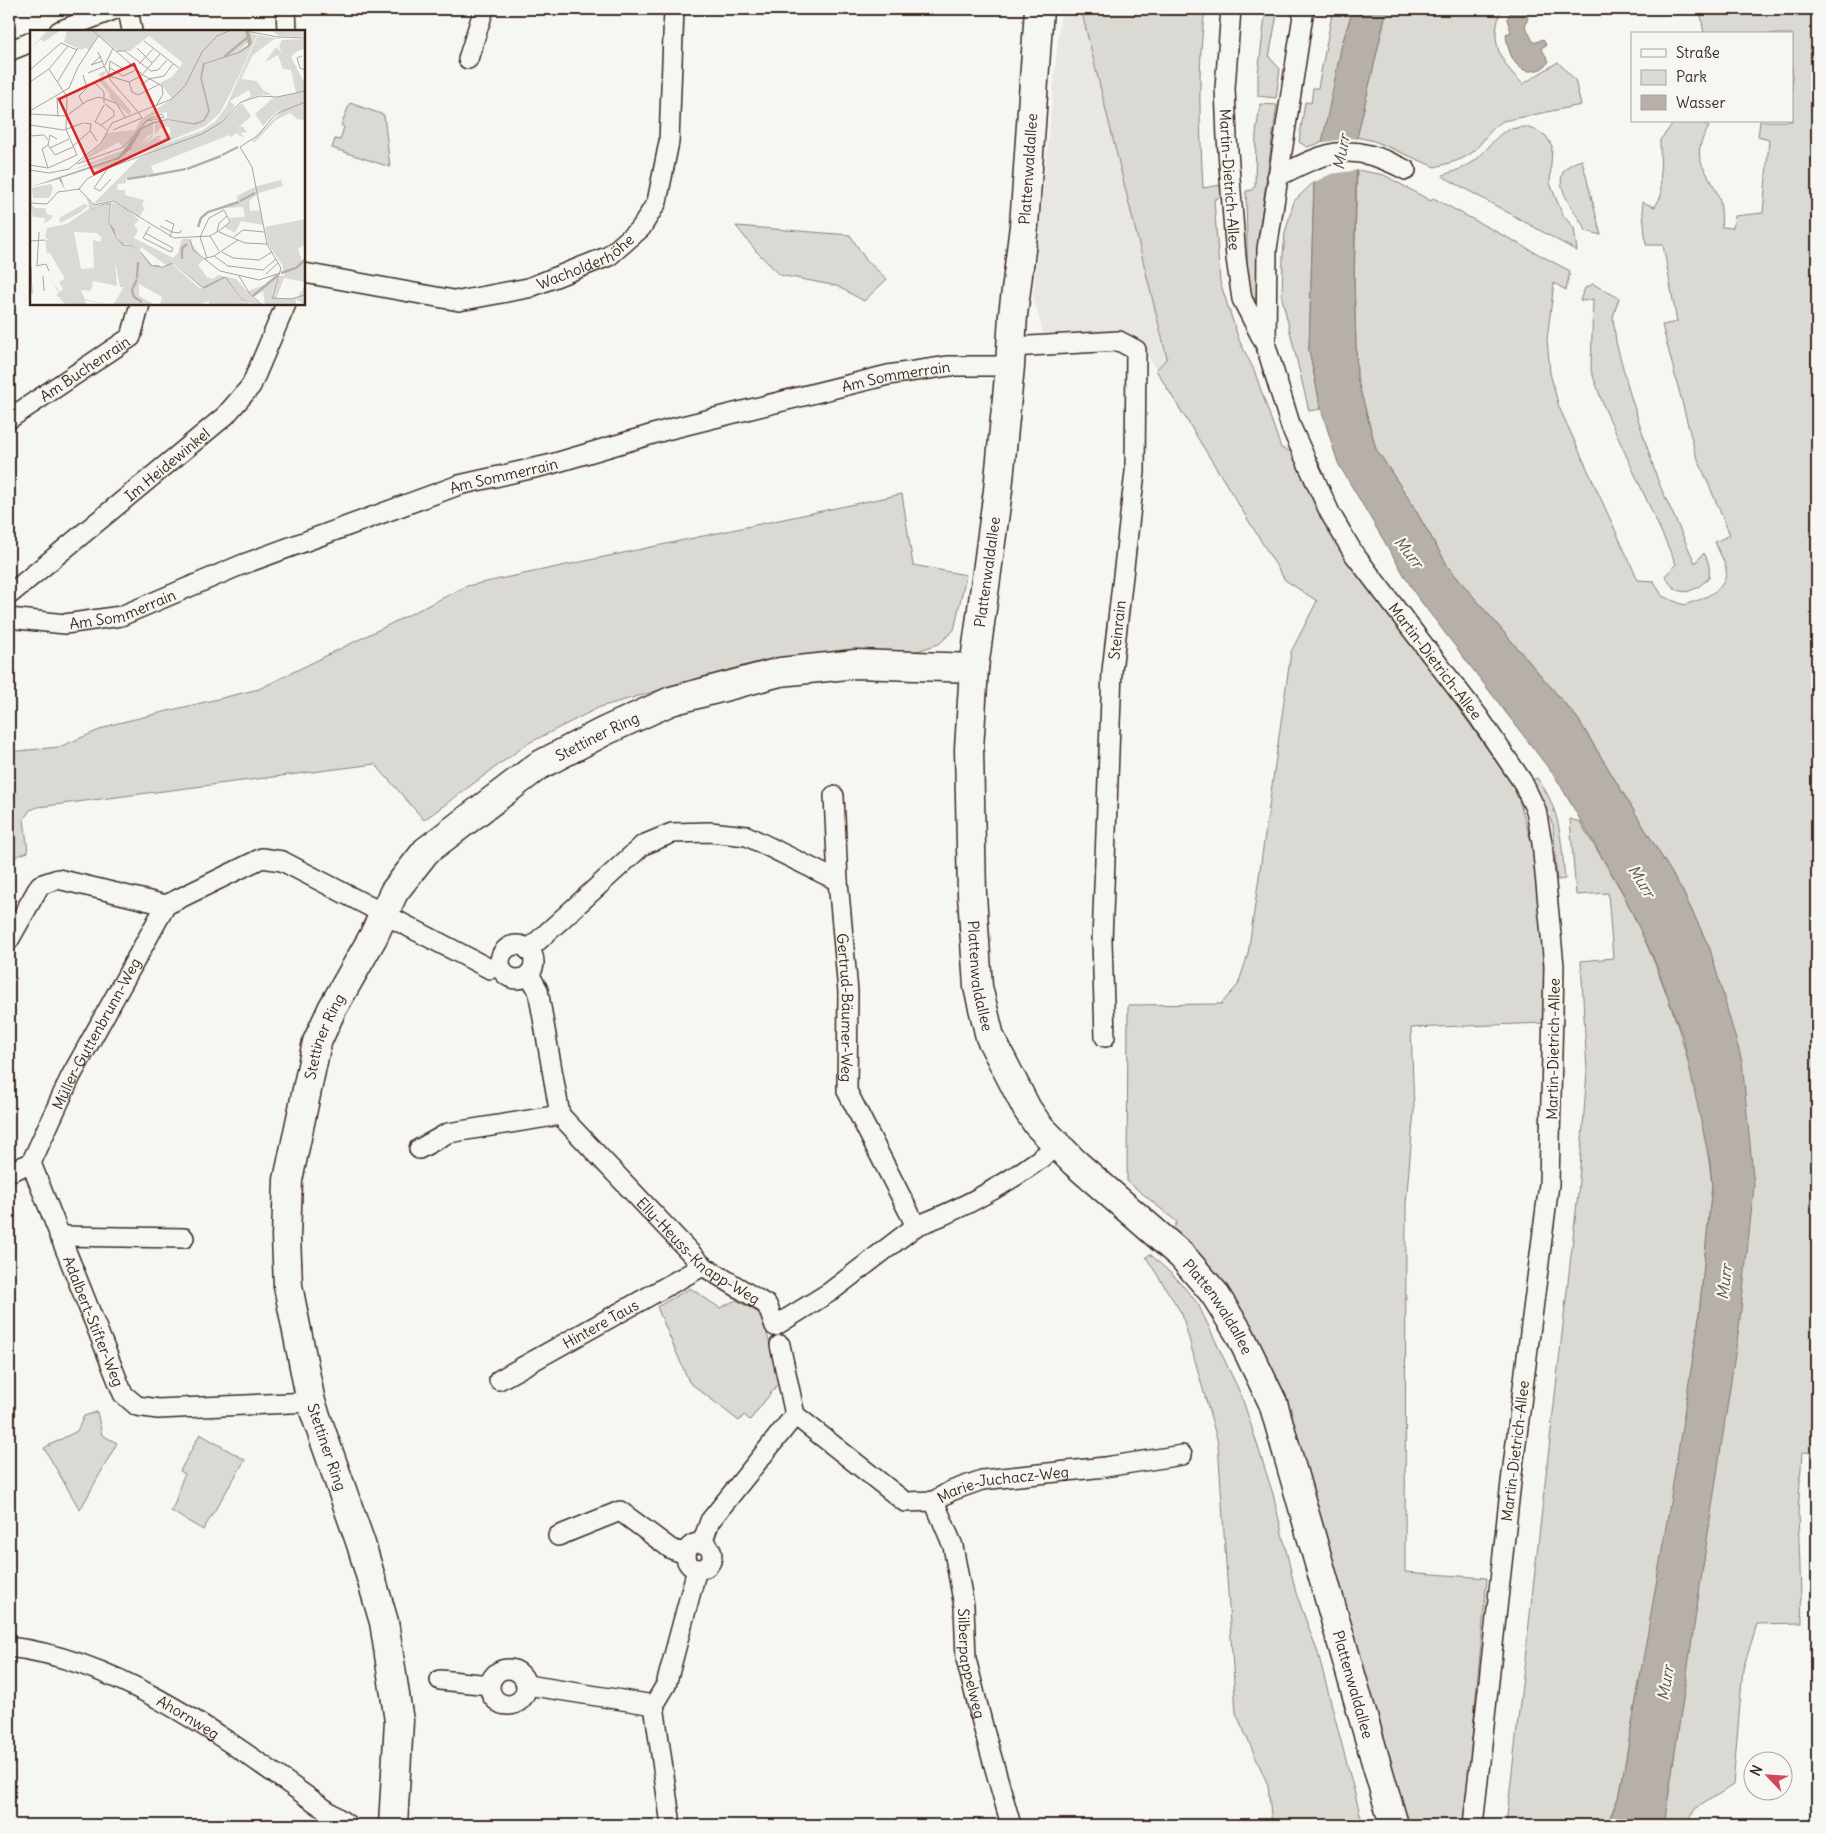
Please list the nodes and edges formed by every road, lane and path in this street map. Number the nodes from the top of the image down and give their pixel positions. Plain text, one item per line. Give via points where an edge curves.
1 (116, 9) edge
2 (128, 9) edge
3 (286, 9) edge
4 (484, 9) edge
5 (674, 9) edge
6 (1039, 9) edge
7 (1231, 9) edge
8 (1304, 9) edge
9 (62, 30) edge
10 (132, 30) edge
11 (287, 30) edge
12 (30, 42) edge
13 (9, 51) edge
14 (468, 59) dead end
15 (1406, 170) dead end
16 (1277, 177) junction
17 (305, 273) edge
18 (140, 305) edge
19 (286, 305) edge
20 (1266, 346) junction
21 (1011, 356) junction
22 (9, 419) edge
23 (9, 595) edge
24 (9, 618) edge
25 (974, 668) junction
26 (834, 796) dead end
27 (838, 881) junction
28 (166, 905) junction
29 (383, 914) junction
30 (9, 940) edge
31 (528, 950) junction
32 (500, 965) junction
33 (529, 974) junction
34 (1105, 1037) dead end
35 (560, 1115) junction
36 (1057, 1146) junction
37 (419, 1150) dead end
38 (31, 1163) junction
39 (9, 1172) edge
40 (916, 1226) junction
41 (59, 1236) junction
42 (184, 1238) dead end
43 (703, 1266) junction
44 (780, 1345) dead end
45 (499, 1380) dead end
46 (311, 1402) junction
47 (795, 1415) junction
48 (1182, 1455) dead end
49 (934, 1501) junction
50 (558, 1536) dead end
51 (691, 1561) junction
52 (9, 1647) edge
53 (440, 1680) dead end
54 (490, 1685) junction
55 (527, 1685) junction
56 (654, 1705) junction
57 (348, 1825) edge
58 (393, 1825) edge
59 (671, 1825) edge
60 (1012, 1825) edge
61 (1394, 1825) edge
62 (1473, 1825) edge

1 - 9 street
2 - 10 street
3 - 11 street
4 - 14 street
5 - 17 street, Wacholderhöhe via 669,142 657,202 641,228 609,256 528,288 459,301
6 - 21 street, Plattenwaldallee via 1024,226
7 - 20 street, Martin-Dietrich-Allee via 1225,88 1236,258 1242,298
8 - 16 street, Martin-Dietrich-Allee
12 - 13 street
15 - 16 street via 1387,160 1356,152 1329,154
16 - 20 street, Martin-Dietrich-Allee via 1267,249
18 - 22 street, Am Buchenrain via 132,337
19 - 23 street, Im Heidewinkel via 251,386 239,402
20 - 62 street, Martin-Dietrich-Allee via 1291,427 1330,513 1354,554 1478,716 1522,781 1536,810 1542,843 1554,966 1549,1184 1511,1482
21 - 24 street, Am Sommerrain via 888,375 459,485 241,565 121,616 65,624
21 - 25 street, Plattenwaldallee via 998,490
21 - 34 street, Steinrain via 1119,341 1136,350 1135,472 1112,672 1102,941
25 - 29 street, Stettiner Ring via 856,664 818,667 780,672 671,701 605,730 538,766 426,852 407,874
25 - 36 street, Plattenwaldallee via 969,749 972,895 978,987 990,1038 1027,1109
26 - 27 street, Gertrud-Bäumer-Weg
27 - 31 street via 747,836 710,832 672,833 643,845
27 - 40 street, Gertrud-Bäumer-Weg via 848,992 847,1091
28 - 29 street via 262,858 282,861
28 - 30 street via 58,879 40,885
28 - 38 street, Müller-Guttenbrunn-Weg via 71,1076
29 - 32 street via 490,968
29 - 46 street, Stettiner Ring via 317,1042 288,1180 288,1286
31 - 32 street via 519,945 508,947 501,955
31 - 33 street via 534,959
32 - 33 street via 509,978 520,980
33 - 35 street via 538,990
35 - 37 street via 448,1133
35 - 43 street, Elly-Heuss-Knapp-Weg
36 - 40 street via 1028,1170 976,1200
36 - 61 street, Plattenwaldallee via 1182,1256 1214,1293 1240,1333 1276,1412
38 - 39 street
38 - 41 street, Adalbert-Stifter-Weg
40 - 43 street, Elly-Heuss-Knapp-Weg via 830,1292 775,1326 767,1305 723,1285
41 - 42 street, Adalbert-Stifter-Weg
41 - 46 street, Adalbert-Stifter-Weg via 123,1394 137,1406 158,1409
43 - 45 street, Hintere Taus
44 - 47 street
46 - 58 street, Stettiner Ring via 361,1544 384,1622 399,1721
47 - 49 street, Marie-Juchacz-Weg via 905,1502
47 - 51 street via 710,1521 702,1543 690,1546
48 - 49 street, Marie-Juchacz-Weg via 982,1480
49 - 60 street, Silberpappelweg via 953,1546 964,1606 966,1659
50 - 51 street via 620,1511 671,1550
51 - 56 street via 666,1685
52 - 57 street, Ahornweg via 94,1668 152,1694
53 - 54 street
54 - 55 street via 495,1674 511,1668 522,1674
54 - 55 street via 497,1701 508,1705 520,1702
55 - 56 street
56 - 59 street

